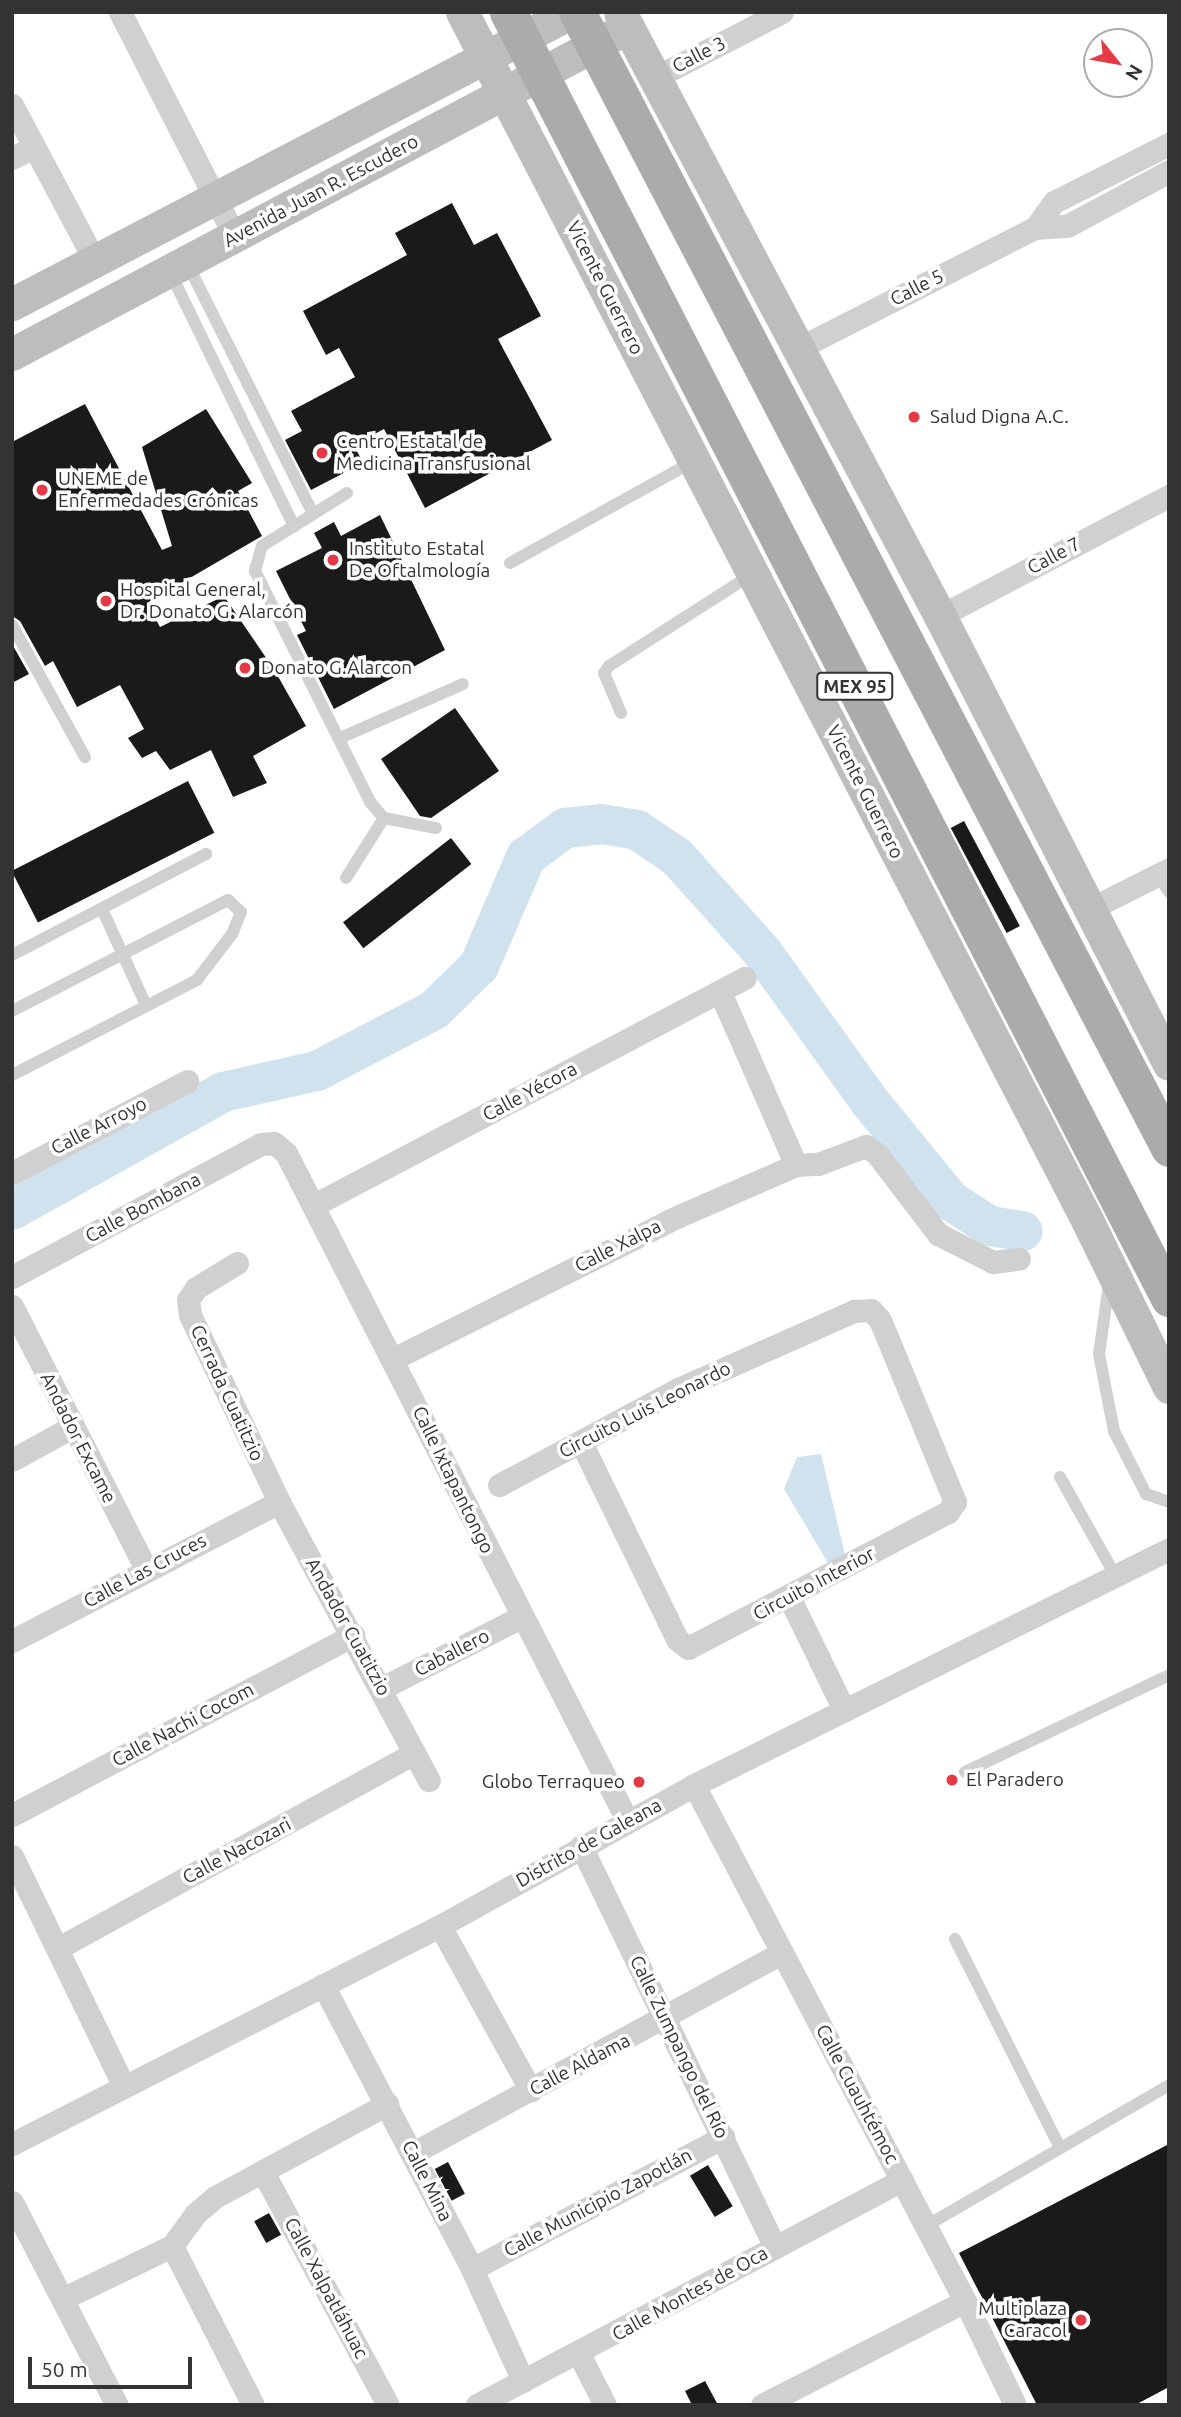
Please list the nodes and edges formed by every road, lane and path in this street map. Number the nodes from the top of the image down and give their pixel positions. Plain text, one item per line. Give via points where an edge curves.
1 (120, 12) edge
2 (462, 12) edge
3 (572, 12) edge
4 (577, 12) edge
5 (782, 12) edge
6 (624, 19) edge
7 (515, 26) edge
8 (594, 46) junction
9 (485, 58) junction
10 (541, 74) junction
11 (654, 78) junction
12 (504, 94) junction
13 (12, 105) edge
14 (1169, 144) edge
15 (34, 147) junction
16 (12, 158) edge
17 (1169, 171) edge
18 (217, 198) junction
19 (1035, 228) junction
20 (235, 237) junction
21 (95, 261) junction
22 (179, 267) junction
23 (12, 304) edge
24 (799, 348) junction
25 (12, 354) edge
26 (694, 461) junction
27 (347, 493) dead end
28 (1169, 496) edge
29 (313, 514) junction
30 (294, 526) junction
31 (510, 563) dead end
32 (752, 574) junction
33 (940, 616) junction
34 (12, 625) edge
35 (463, 684) dead end
36 (982, 699) junction
37 (621, 713) dead end
38 (949, 720) junction
39 (340, 738) junction
40 (85, 757) dead end
41 (384, 818) junction
42 (436, 828) dead end
43 (206, 854) dead end
44 (346, 878) dead end
45 (1165, 879) edge
46 (102, 909) junction
47 (1088, 910) junction
48 (12, 955) edge
49 (120, 955) junction
50 (745, 978) dead end
51 (720, 992) junction
52 (146, 1004) junction
53 (12, 1011) edge
54 (1169, 1065) edge
55 (12, 1074) edge
56 (187, 1081) dead end
57 (274, 1143) joint
58 (1169, 1148) edge
59 (796, 1165) junction
60 (12, 1173) edge
61 (314, 1205) junction
62 (1019, 1259) dead end
63 (237, 1263) dead end
64 (1111, 1270) junction
65 (12, 1277) edge
66 (1169, 1298) edge
67 (12, 1306) edge
68 (871, 1310) joint
69 (393, 1359) junction
70 (1169, 1387) edge
71 (71, 1428) junction
72 (581, 1442) junction
73 (12, 1460) edge
74 (1060, 1477) dead end
75 (499, 1485) dead end
76 (279, 1502) junction
77 (1169, 1502) edge
78 (1169, 1549) edge
79 (146, 1569) junction
80 (1115, 1575) junction
81 (789, 1597) junction
82 (521, 1617) junction
83 (355, 1635) junction
84 (12, 1641) edge
85 (1169, 1675) edge
86 (382, 1688) junction
87 (844, 1710) junction
88 (414, 1753) junction
89 (965, 1772) dead end
90 (429, 1780) dead end
91 (694, 1785) junction
92 (12, 1815) edge
93 (626, 1820) junction
94 (581, 1846) junction
95 (12, 1856) edge
96 (440, 1926) junction
97 (955, 1939) dead end
98 (60, 1947) junction
99 (782, 1953) junction
100 (323, 1985) junction
101 (664, 2019) junction
102 (123, 2085) junction
103 (1169, 2085) edge
104 (531, 2091) junction
105 (387, 2104) junction
106 (723, 2137) junction
107 (12, 2144) edge
108 (1060, 2148) junction
109 (413, 2153) junction
110 (263, 2172) junction
111 (902, 2180) junction
112 (12, 2202) edge
113 (926, 2226) junction
114 (172, 2246) junction
115 (775, 2248) junction
116 (472, 2269) junction
117 (64, 2298) junction
118 (965, 2301) junction
119 (579, 2354) junction
120 (523, 2381) junction
121 (1014, 2404) edge
122 (117, 2405) edge
123 (253, 2405) edge
124 (388, 2405) edge
125 (477, 2405) edge
126 (605, 2405) edge
127 (762, 2405) edge

1 - 18 street
2 - 9 main road, Vicente Guerrero
3 - 7 main road
4 - 8 main road, MEX 95
5 - 11 street, Calle 3
6 - 8 main road, Avenida Juan R. Escudero
6 - 11 main road
7 - 9 main road
7 - 10 main road, MEX 95
8 - 10 main road, Avenida Juan R. Escudero
8 - 38 main road, MEX 95
9 - 12 main road, Vicente Guerrero
9 - 18 main road
10 - 12 main road, Avenida Juan R. Escudero
10 - 66 main road, MEX 95
11 - 24 main road
12 - 20 main road, Avenida Juan R. Escudero
12 - 26 main road, Vicente Guerrero
13 - 15 street
14 - 19 street, Calle 5 via 1054,202
15 - 16 street
15 - 21 street
17 - 19 street, Calle 5 via 1067,226
18 - 20 street
18 - 21 main road
19 - 24 street, Calle 5
20 - 22 main road, Avenida Juan R. Escudero
21 - 23 main road
22 - 25 main road, Avenida Juan R. Escudero
22 - 29 lane
22 - 30 lane
24 - 33 main road
26 - 31 lane
26 - 32 main road, Vicente Guerrero
27 - 29 lane
28 - 33 street, Calle 7
29 - 30 lane
30 - 39 lane via 262,546 255,570
32 - 37 lane via 609,666 604,673
32 - 64 main road, Vicente Guerrero
33 - 36 main road
34 - 40 lane
35 - 39 lane
36 - 38 main road
36 - 47 main road
38 - 58 main road, MEX 95
39 - 41 lane via 359,783
41 - 42 lane via 404,826
41 - 44 lane
43 - 46 lane
45 - 47 street
46 - 48 lane
46 - 49 lane
47 - 54 main road
49 - 52 lane
49 - 52 lane via 228,900 241,912 207,972
49 - 53 lane
50 - 51 street, Calle Yécora
51 - 59 street
51 - 61 street, Calle Yécora
52 - 55 lane
56 - 60 street, Calle Arroyo
57 - 61 street, Calle Ixtapantongo via 286,1153
57 - 65 street, Calle Bombana via 261,1144
59 - 62 street, Calle Xalpa via 818,1164 866,1146 938,1234 993,1262
59 - 69 street, Calle Xalpa via 670,1220
61 - 69 street, Calle Ixtapantongo
63 - 76 street, Cerrada Cuatitzio via 197,1288 188,1300 190,1315
64 - 70 main road, Vicente Guerrero
64 - 77 lane via 1099,1354 1114,1431 1146,1494
67 - 71 street, Andador Excame
68 - 72 street, Circuito Luis Leonardo via 854,1311 678,1389
68 - 81 street, Circuito Interior via 885,1333 955,1502 948,1512
69 - 82 street, Calle Ixtapantongo
71 - 73 street
71 - 79 street, Andador Excame
72 - 75 street, Circuito Luis Leonardo
72 - 81 street, Circuito Interior via 677,1639 688,1648
74 - 80 lane
76 - 79 street, Calle Las Cruces
76 - 83 street, Andador Cuatitzio
78 - 80 street, Distrito de Galeana
79 - 84 street, Calle Las Cruces
80 - 87 street, Distrito de Galeana
81 - 87 street
82 - 86 street, Caballero
82 - 93 street, Calle Ixtapantongo
83 - 86 street, Andador Cuatitzio
83 - 92 street, Calle Nachi Cocom
85 - 89 lane
86 - 88 street, Andador Cuatitzio
87 - 91 street, Distrito de Galeana
88 - 90 street
88 - 98 street, Calle Nacozari
91 - 93 street, Distrito de Galeana
91 - 99 street, Calle Cuauhtémoc
93 - 94 street, Distrito de Galeana
94 - 96 street, Distrito de Galeana
94 - 101 street, Calle Zumpango del Río
95 - 98 street
96 - 100 street, Distrito de Galeana
96 - 104 street
97 - 108 lane
98 - 102 street
99 - 101 street, Calle Aldama
99 - 111 street, Calle Cuauhtémoc
100 - 102 street, Distrito de Galeana
100 - 105 street, Calle Mina
101 - 104 street, Calle Aldama
101 - 106 street, Calle Zumpango del Río
102 - 107 street, Distrito de Galeana
103 - 108 lane
104 - 109 street, Calle Aldama
105 - 109 street, Calle Mina
105 - 110 street
106 - 115 street, Calle Zumpango del Río
106 - 116 street, Calle Municipio Zapotlán
108 - 113 lane
109 - 116 street, Calle Mina
110 - 114 street via 215,2197 195,2214
110 - 124 street, Calle Xalpatláhuac
111 - 113 street, Calle Cuauhtémoc
111 - 115 street, Calle Montes de Oca
112 - 117 street
113 - 118 street, Calle Cuauhtémoc
114 - 117 street
114 - 123 street
115 - 119 street, Calle Montes de Oca
116 - 120 street, Calle Mina
117 - 122 street
118 - 121 street, Calle Cuauhtémoc
118 - 127 street
119 - 120 street, Calle Montes de Oca
119 - 126 street
120 - 125 street, Calle Montes de Oca

